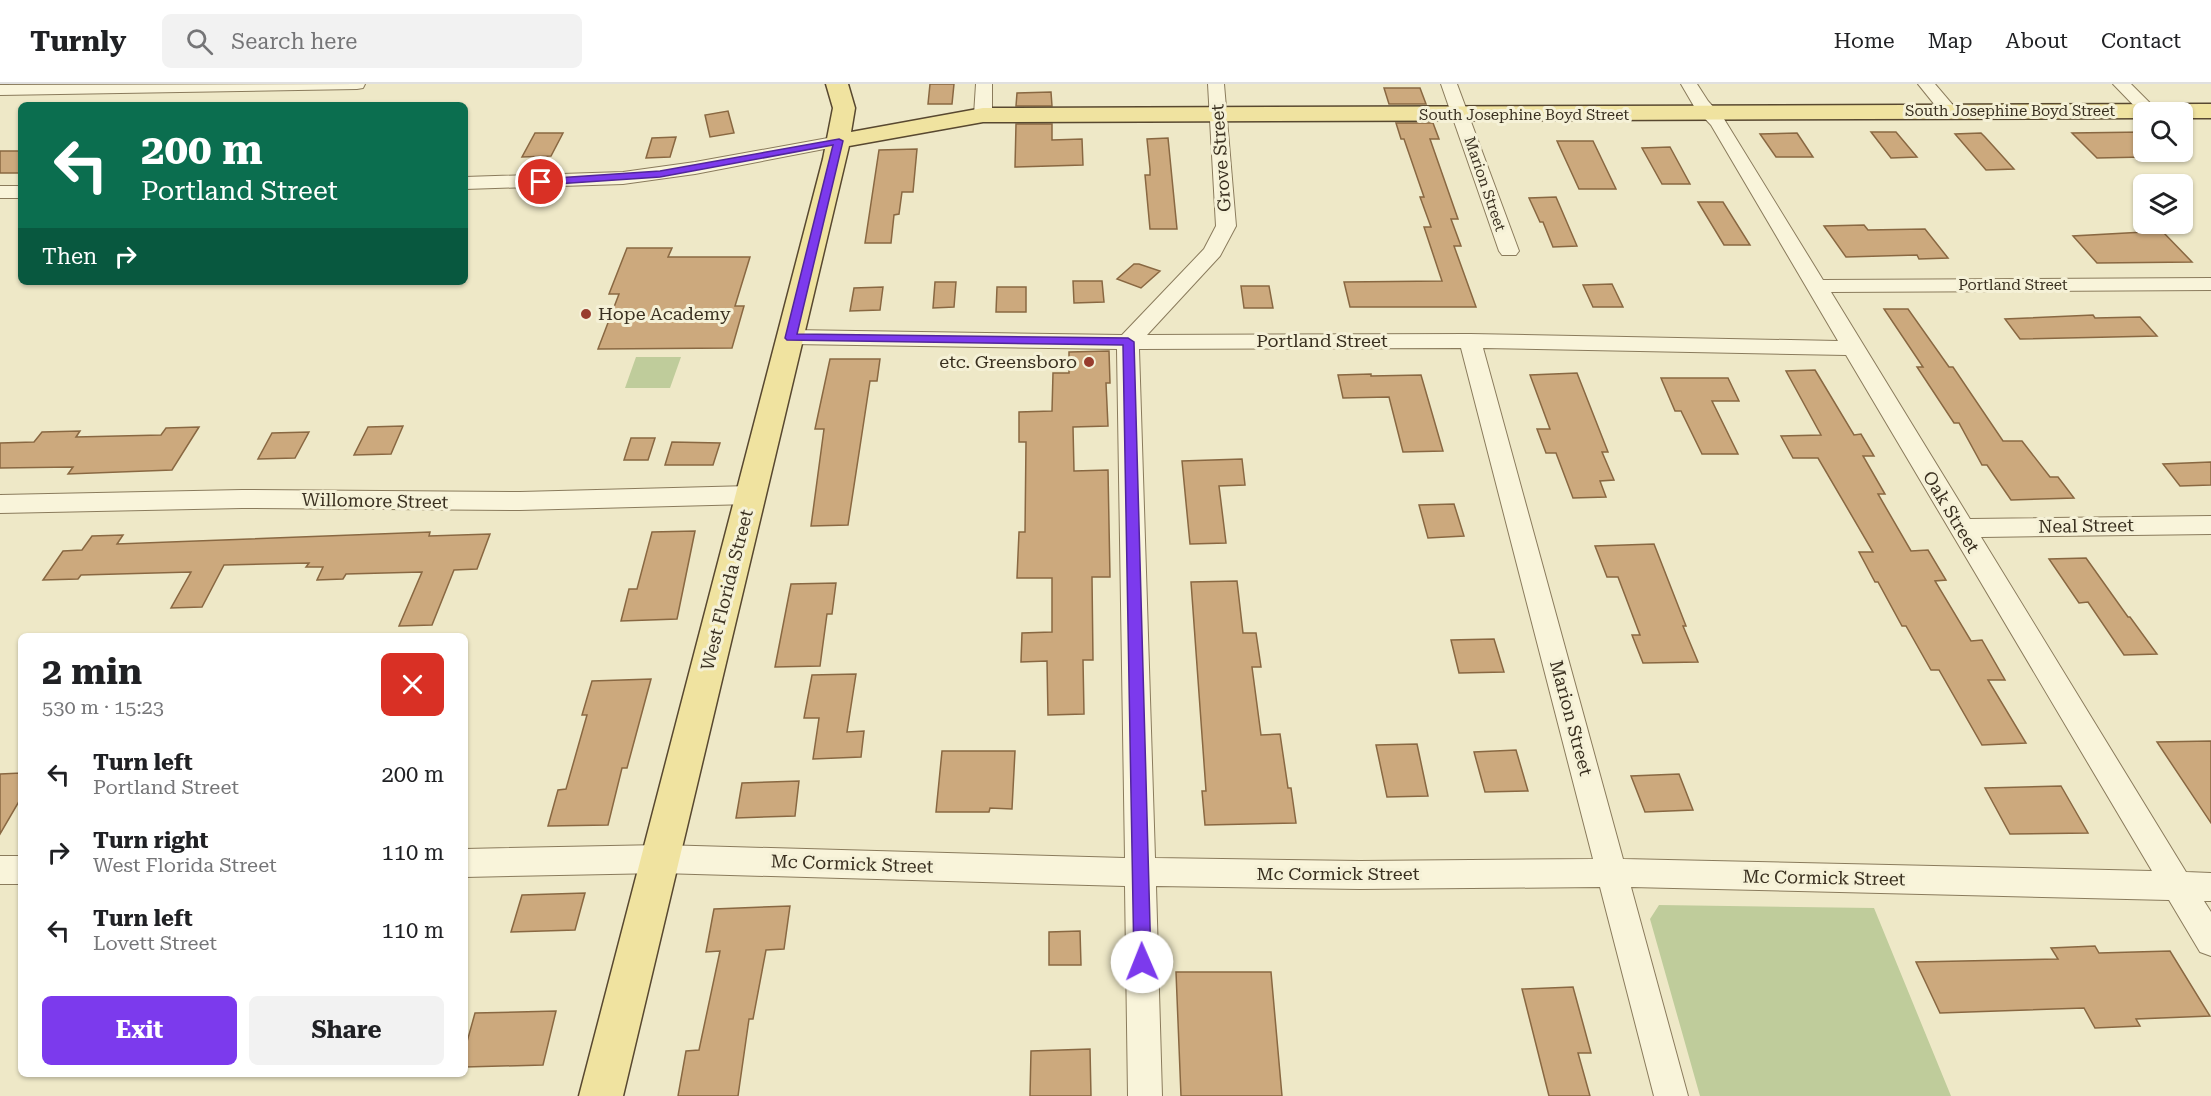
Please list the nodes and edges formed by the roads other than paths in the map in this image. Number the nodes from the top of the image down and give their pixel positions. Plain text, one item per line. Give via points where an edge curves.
1 (357, 84) edge
2 (837, 84) edge
3 (984, 84) edge
4 (1216, 84) edge
5 (1449, 84) edge
6 (1689, 84) edge
7 (1926, 84) edge
8 (2121, 84) edge
9 (87, 86) edge
10 (0, 90) edge
11 (2140, 102) edge
12 (1949, 111) junction
13 (2133, 111) edge
14 (2193, 111) edge
15 (2211, 111) edge
16 (1219, 113) junction
17 (1710, 114) junction
18 (983, 115) junction
19 (1461, 115) junction
20 (839, 141) junction
21 (468, 183) edge
22 (0, 192) edge
23 (18, 192) edge
24 (1509, 251) dead end
25 (2211, 284) edge
26 (1816, 286) junction
27 (791, 338) junction
28 (1470, 341) junction
29 (1128, 342) junction
30 (1853, 348) junction
31 (750, 495) junction
32 (0, 504) edge
33 (2211, 525) edge
34 (1961, 528) junction
35 (661, 859) junction
36 (468, 862) edge
37 (0, 870) edge
38 (18, 870) edge
39 (1140, 872) junction
40 (1612, 873) junction
41 (2179, 886) junction
42 (2211, 886) edge
43 (2211, 941) edge
44 (602, 1096) edge
45 (1145, 1096) edge
46 (1671, 1096) edge

1 - 9 street
2 - 20 main road, West Florida Street via 844,108
3 - 18 street
4 - 16 street, Grove Street
5 - 19 street, Marion Street
6 - 17 street, Oak Street
7 - 12 street
8 - 11 street
9 - 10 street
12 - 13 main road, South Josephine Boyd Street
12 - 17 main road, South Josephine Boyd Street
14 - 15 main road, South Josephine Boyd Street
16 - 18 main road, South Josephine Boyd Street
16 - 19 main road, South Josephine Boyd Street
16 - 29 street, Grove Street via 1226,226 1213,252
17 - 19 main road, South Josephine Boyd Street
17 - 26 street, Oak Street
18 - 20 main road, South Josephine Boyd Street
19 - 24 street, Marion Street
20 - 21 street via 623,178
20 - 27 main road, West Florida Street
22 - 23 street
25 - 26 street, Portland Street
26 - 30 street, Oak Street
27 - 29 street, Portland Street
27 - 31 main road, West Florida Street
28 - 29 street, Portland Street
28 - 30 street, Portland Street
28 - 40 street, Marion Street
29 - 39 street
30 - 34 street, Oak Street
31 - 32 street, Willomore Street via 520,501 243,499
31 - 35 main road, West Florida Street
33 - 34 street, Neal Street
34 - 41 street, Oak Street
35 - 36 street, Mc Cormick Street
35 - 39 street, Mc Cormick Street
35 - 44 main road, West Florida Street
37 - 38 street
39 - 40 street, Mc Cormick Street
39 - 45 street
40 - 41 street, Mc Cormick Street
40 - 46 street, Marion Street
41 - 42 street, Mc Cormick Street
41 - 43 street, Oak Street

